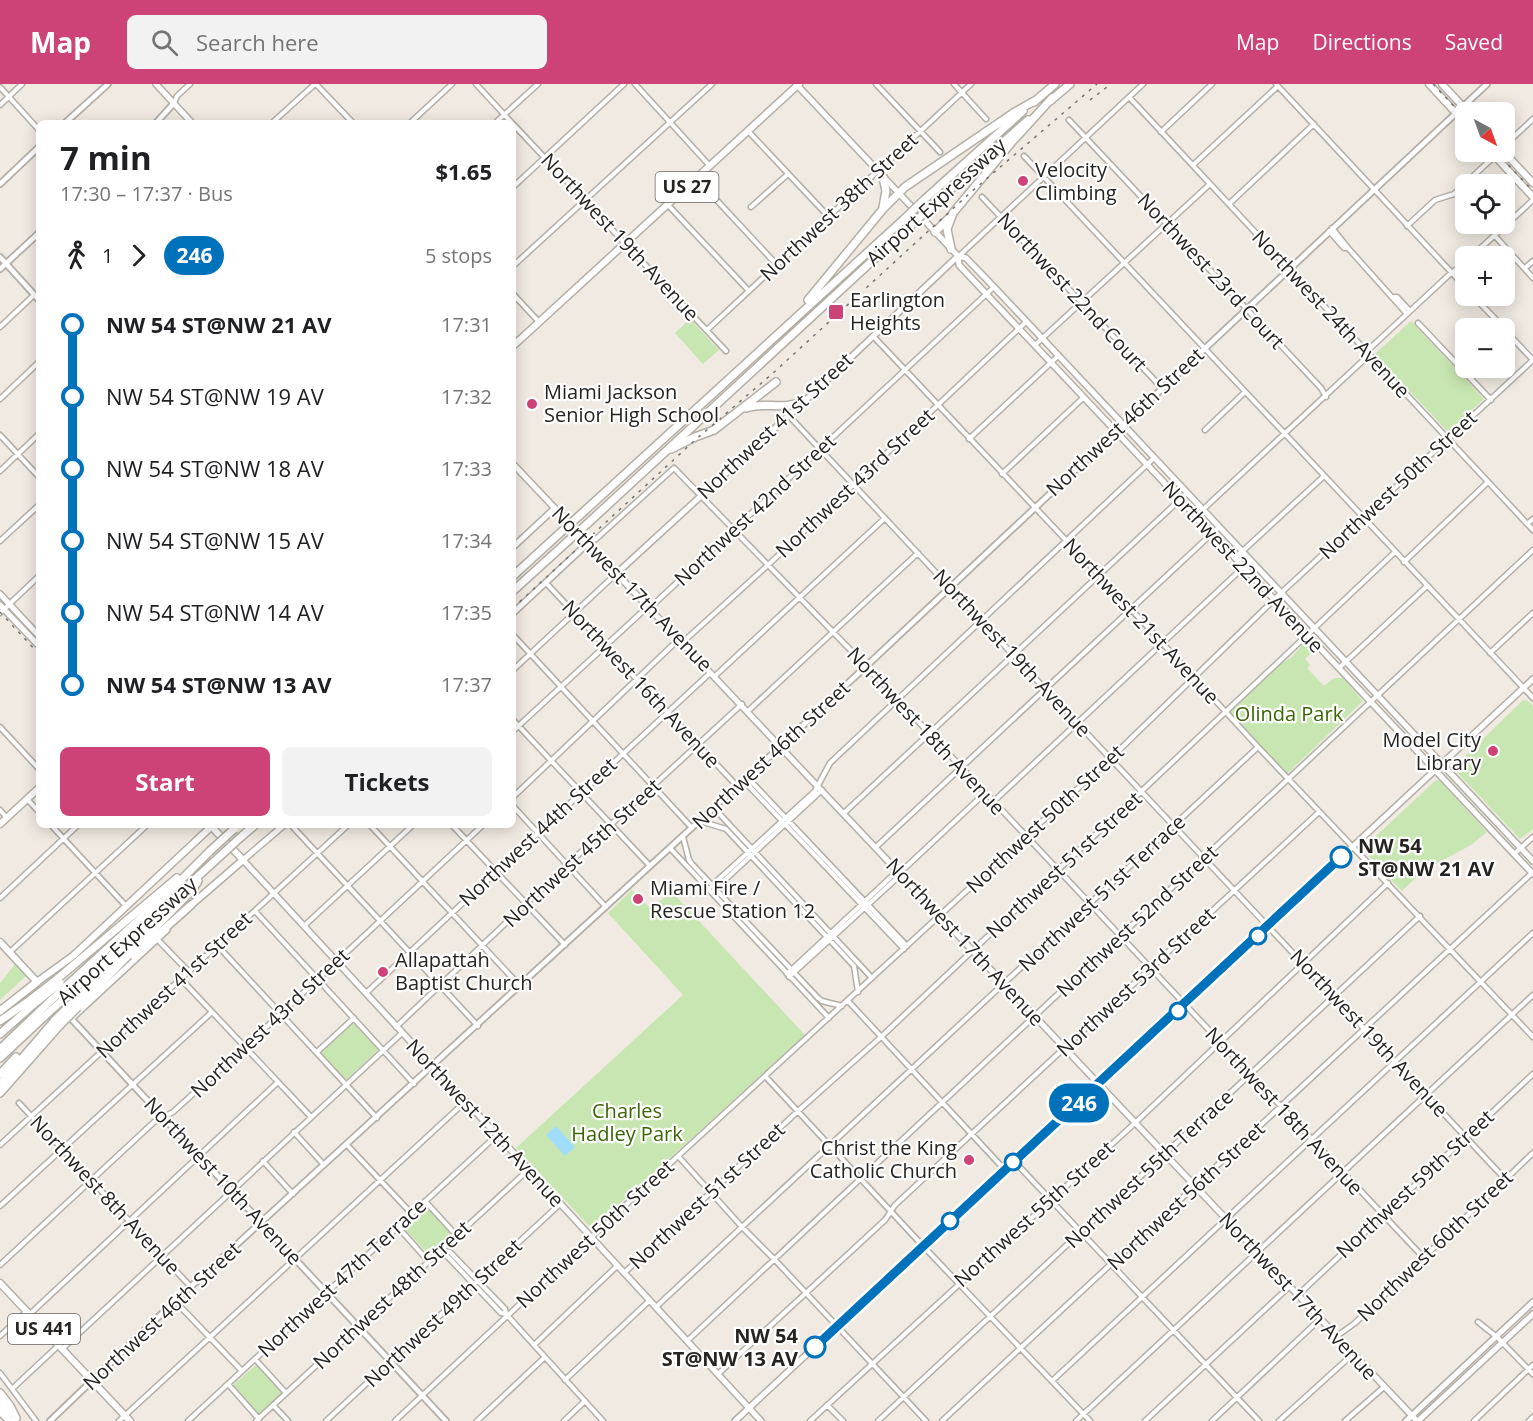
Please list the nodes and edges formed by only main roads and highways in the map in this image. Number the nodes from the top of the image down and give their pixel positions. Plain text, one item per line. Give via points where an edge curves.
1 (156, 84) edge
2 (797, 84) edge
3 (1055, 84) edge
4 (1070, 84) edge
5 (1429, 84) edge
6 (1442, 84) edge
7 (1053, 98) junction
8 (1036, 100) junction
9 (1458, 102) edge
10 (1455, 113) edge
11 (189, 120) edge
12 (1502, 162) edge
13 (1513, 162) edge
14 (883, 177) junction
15 (1533, 183) edge
16 (899, 194) junction
17 (1533, 199) edge
18 (883, 209) junction
19 (953, 213) junction
20 (935, 232) junction
21 (951, 249) junction
22 (958, 256) junction
23 (769, 341) junction
24 (516, 343) edge
25 (776, 382) dead end
26 (805, 401) junction
27 (735, 414) junction
28 (659, 457) junction
29 (516, 468) edge
30 (555, 508) junction
31 (588, 543) junction
32 (516, 544) edge
33 (516, 573) edge
34 (617, 573) junction
35 (516, 588) edge
36 (0, 594) edge
37 (1, 609) edge
38 (516, 610) edge
39 (36, 633) edge
40 (36, 643) edge
41 (1533, 679) edge
42 (1442, 764) junction
43 (1436, 770) junction
44 (36, 791) edge
45 (0, 824) edge
46 (209, 828) edge
47 (213, 828) edge
48 (235, 828) edge
49 (251, 828) edge
50 (280, 828) edge
51 (243, 860) junction
52 (1533, 861) edge
53 (198, 862) junction
54 (202, 873) junction
55 (1533, 873) edge
56 (175, 899) junction
57 (192, 905) junction
58 (0, 942) edge
59 (37, 982) junction
60 (62, 987) junction
61 (90, 995) junction
62 (32, 1002) junction
63 (75, 1005) junction
64 (0, 1011) edge
65 (44, 1012) junction
66 (71, 1019) road end
67 (0, 1022) edge
68 (58, 1023) junction
69 (1, 1033) edge
70 (0, 1049) edge
71 (0, 1058) edge
72 (0, 1074) edge
73 (0, 1084) edge
74 (1098, 1084) junction
75 (0, 1093) edge
76 (1, 1283) edge
77 (1533, 1302) edge
78 (1533, 1314) edge
79 (0, 1393) edge
80 (0, 1402) edge
81 (749, 1408) junction
82 (0, 1411) edge
83 (0, 1416) edge
84 (1412, 1416) junction
85 (125, 1419) edge
86 (15, 1420) edge
87 (5, 1421) edge
88 (735, 1421) edge
89 (761, 1421) edge
90 (1406, 1421) edge
91 (1417, 1421) edge

1 - 11 main road
2 - 14 main road, Northwest 22nd Avenue
2 - 24 main road, US 27
3 - 8 highway, Airport Expressway
4 - 7 highway, Airport Expressway
5 - 10 main road
6 - 9 main road
7 - 19 highway
7 - 28 highway, Airport Expressway, bridge
8 - 16 highway via 937,164
8 - 23 highway, Airport Expressway, bridge
12 - 17 main road
13 - 15 main road
14 - 16 main road, Northwest 22nd Avenue
14 - 18 highway
16 - 18 highway
16 - 20 main road, Northwest 22nd Avenue
18 - 23 highway via 831,275
19 - 20 highway
19 - 21 highway via 948,229
20 - 21 main road, Northwest 22nd Avenue
21 - 22 main road, Northwest 22nd Avenue
22 - 26 main road, Northwest 41st Street
22 - 42 main road, Northwest 22nd Avenue via 966,258 994,287
22 - 43 main road, Northwest 22nd Avenue via 959,265
23 - 33 highway, Airport Expressway, bridge
25 - 27 highway
26 - 27 highway via 789,407 752,406
26 - 34 main road, Northwest 41st Street
27 - 28 highway via 714,430
28 - 35 highway, Airport Expressway, bridge
29 - 30 main road, Northwest 17th Avenue
30 - 31 main road, Northwest 17th Avenue
30 - 32 main road
31 - 34 main road, Northwest 17th Avenue
31 - 38 main road
34 - 74 main road, Northwest 17th Avenue
36 - 39 main road
37 - 40 main road
41 - 42 main road
42 - 43 main road
42 - 52 main road, Northwest 22nd Avenue
43 - 55 main road, Northwest 22nd Avenue
43 - 74 main road
44 - 45 main road
46 - 59 main road via 73,956
47 - 51 main road, Northwest 12th Avenue
48 - 53 highway, Airport Expressway, bridge
49 - 54 highway, Airport Expressway, bridge
50 - 51 main road
51 - 57 main road
51 - 81 main road, Northwest 12th Avenue
53 - 60 highway, Airport Expressway
53 - 60 highway via 81,958
54 - 56 highway, Airport Expressway
54 - 61 highway via 193,889
56 - 60 highway, Airport Expressway
56 - 63 highway
57 - 61 highway
57 - 66 main road
58 - 59 main road, Northwest 10th Avenue
59 - 64 highway
60 - 62 highway, bridge
60 - 65 highway, Airport Expressway, bridge
61 - 63 highway
62 - 67 highway
62 - 69 highway
63 - 68 highway, bridge
65 - 70 highway, Airport Expressway
65 - 71 highway, Airport Expressway
68 - 72 highway
68 - 73 highway
68 - 75 highway
74 - 81 main road
74 - 84 main road, Northwest 17th Avenue
76 - 85 main road, US 441
77 - 84 main road
78 - 91 main road
79 - 86 highway
80 - 86 highway
81 - 88 main road
81 - 89 main road, Northwest 12th Avenue
82 - 86 highway
83 - 87 highway
84 - 90 main road
84 - 91 main road, Northwest 17th Avenue

